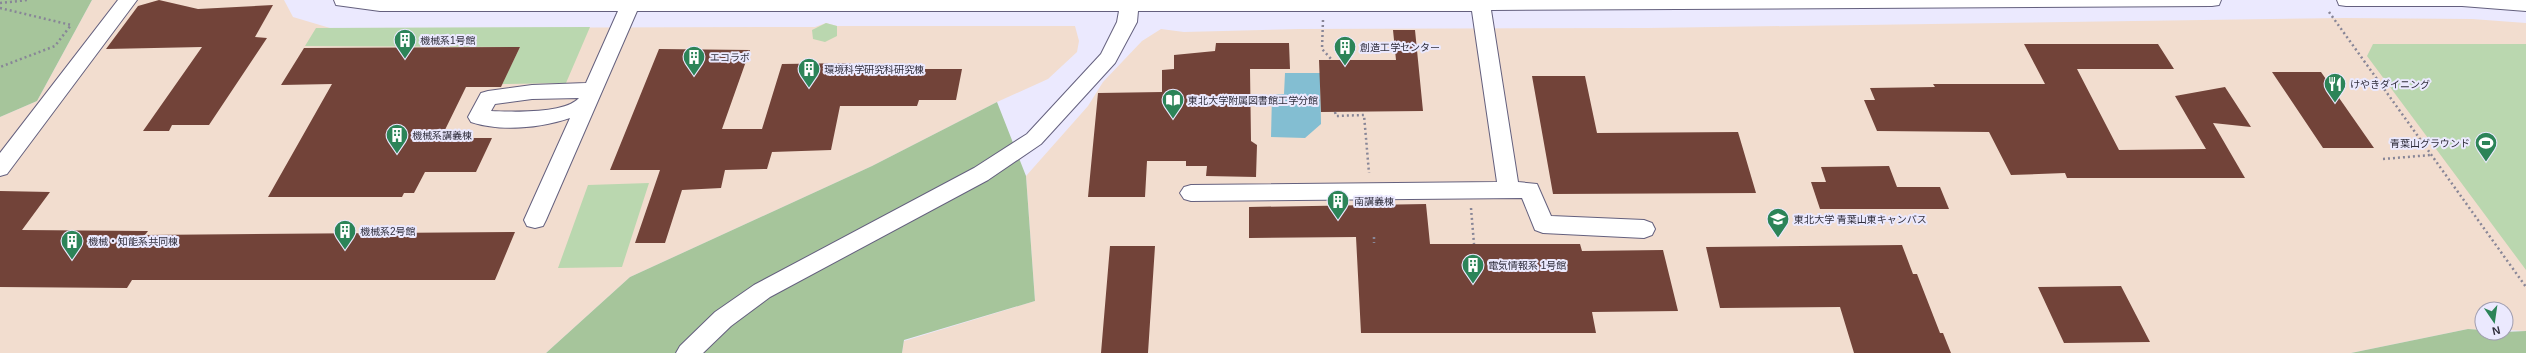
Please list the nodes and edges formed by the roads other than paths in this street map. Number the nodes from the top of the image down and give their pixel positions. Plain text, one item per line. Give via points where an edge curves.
1 (128, 0) edge
2 (344, 0) edge
3 (2194, 0) edge
4 (2212, 0) edge
5 (2346, 0) edge
6 (1597, 1) edge
7 (858, 2) edge
8 (1291, 2) edge
9 (1480, 3) junction
10 (630, 5) junction
11 (2526, 5) edge
12 (1129, 6) junction
13 (0, 168) edge
14 (1509, 190) junction
15 (1191, 193) dead end
16 (535, 220) dead end
17 (1644, 229) dead end
18 (688, 353) edge

1 - 13 street
2 - 10 street via 380,6
3 - 4 street
3 - 6 street
5 - 11 street via 2462,0
6 - 9 street
7 - 10 street
7 - 12 street
8 - 9 street
8 - 12 street
9 - 14 street
10 - 16 street
12 - 18 street via 1127,22 1108,58 1034,139 982,174 762,291 723,319
14 - 15 street
14 - 17 street via 1530,190 1543,224

